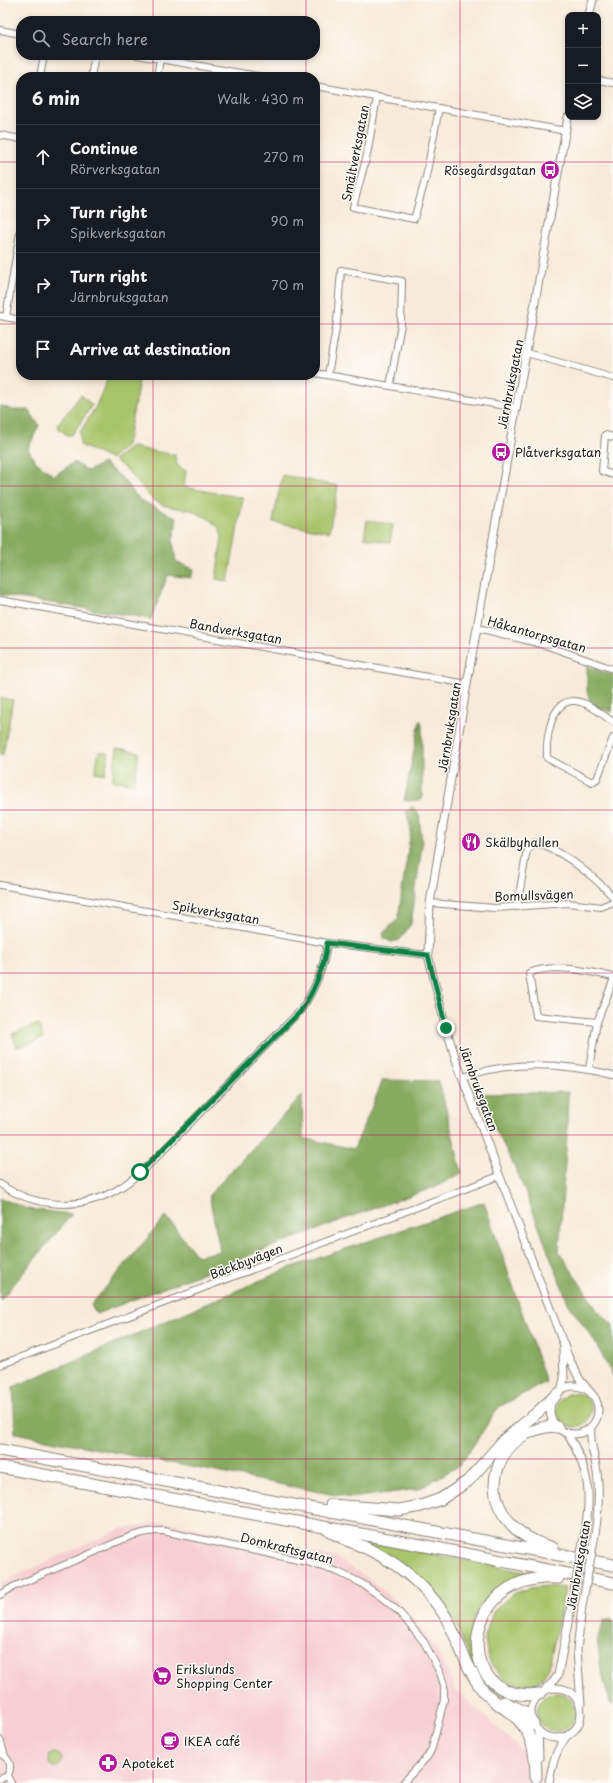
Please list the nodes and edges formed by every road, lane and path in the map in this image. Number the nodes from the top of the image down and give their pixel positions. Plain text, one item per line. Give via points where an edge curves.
1 (593, 0) edge
2 (590, 12) edge
3 (0, 30) edge
4 (16, 33) edge
5 (43, 60) edge
6 (94, 60) edge
7 (160, 60) edge
8 (165, 60) edge
9 (41, 72) edge
10 (92, 72) edge
11 (158, 72) edge
12 (230, 72) edge
13 (601, 81) edge
14 (613, 83) edge
15 (320, 87) edge
16 (377, 97) junction
17 (439, 108) junction
18 (568, 120) edge
19 (566, 131) junction
20 (0, 136) edge
21 (16, 138) edge
22 (16, 252) edge
23 (3, 316) edge
24 (16, 319) edge
25 (527, 353) junction
26 (320, 374) edge
27 (328, 375) junction
28 (613, 378) edge
29 (390, 386) junction
30 (517, 408) junction
31 (611, 436) edge
32 (613, 475) edge
33 (0, 600) edge
34 (478, 628) junction
35 (613, 669) edge
36 (467, 684) junction
37 (613, 722) edge
38 (613, 738) edge
39 (0, 885) edge
40 (613, 897) edge
41 (613, 902) edge
42 (430, 903) junction
43 (517, 907) junction
44 (327, 943) junction
45 (428, 955) junction
46 (613, 977) edge
47 (613, 981) edge
48 (597, 1022) junction
49 (589, 1069) junction
50 (613, 1075) edge
51 (463, 1077) junction
52 (499, 1176) junction
53 (0, 1184) edge
54 (557, 1325) junction
55 (0, 1365) edge
56 (590, 1392) junction
57 (558, 1393) junction
58 (557, 1427) junction
59 (591, 1427) junction
60 (567, 1433) junction
61 (0, 1450) edge
62 (0, 1467) edge
63 (310, 1508) junction
64 (325, 1527) junction
65 (569, 1556) junction
66 (613, 1565) edge
67 (608, 1583) edge
68 (0, 1595) edge
69 (472, 1671) junction
70 (542, 1692) junction
71 (581, 1707) junction
72 (536, 1727) junction
73 (567, 1736) junction
74 (0, 1740) edge
75 (3, 1755) edge
76 (7, 1776) junction
77 (0, 1779) edge
78 (535, 1780) edge
79 (11, 1783) edge
80 (403, 1783) edge
81 (549, 1783) edge

1 - 2 street
3 - 4 street
5 - 9 street
6 - 10 street
7 - 11 street
8 - 12 street
13 - 14 street
15 - 16 street, Smältverksgatan
16 - 17 street, Smältverksgatan
16 - 17 street, Smältverksgatan via 367,155 353,207 414,218 426,177
17 - 19 street, Smältverksgatan
18 - 19 street, Järnbruksgatan
19 - 25 street, Järnbruksgatan
20 - 21 street
22 - 23 street
23 - 24 street
25 - 28 street
25 - 30 street, Järnbruksgatan
26 - 27 street
27 - 29 street
27 - 29 street via 337,322 341,270 402,281 401,324
29 - 30 street
30 - 34 street, Järnbruksgatan
31 - 32 street via 606,435 602,471
33 - 36 street, Bandverksgatan
34 - 35 street, Håkantorpsgatan via 546,645
34 - 36 street, Järnbruksgatan
36 - 42 street, Järnbruksgatan
37 - 38 street via 576,701 559,707 547,741 547,758 592,782 597,779
39 - 44 street, Spikverksgatan
40 - 43 street via 580,867 535,843 527,850
41 - 43 street, Bomullsvägen via 601,907 568,903
42 - 43 street, Bomullsvägen via 495,908
42 - 45 street, Järnbruksgatan
44 - 45 street, Spikverksgatan
44 - 53 street via 317,985 300,1012 154,1160 131,1180 92,1200 66,1204 48,1203 21,1196
45 - 51 street, Järnbruksgatan via 446,1028
46 - 48 street via 565,969 529,973 536,1016
47 - 48 street
48 - 49 street
49 - 50 street
49 - 51 street via 526,1064 488,1068
51 - 52 street, Järnbruksgatan
52 - 54 street, Järnbruksgatan
52 - 55 street, Bäckbyvägen
54 - 56 street, Järnbruksgatan via 578,1377
54 - 57 street, Järnbruksgatan via 563,1346 565,1368 564,1379
56 - 57 street via 576,1386
56 - 59 street via 598,1406 598,1413
57 - 58 street via 551,1410
57 - 63 highway via 504,1440 468,1481 441,1499 399,1510 321,1504
58 - 60 street
58 - 65 highway via 550,1426 532,1431 514,1442 501,1459 495,1489 501,1509 513,1526 530,1539 561,1550
59 - 60 street via 579,1433
59 - 71 street, Järnbruksgatan, bridge via 590,1441 597,1474 598,1496 577,1650
60 - 70 street, Järnbruksgatan, bridge via 580,1455 587,1475 588,1507 558,1675
61 - 63 highway
62 - 64 highway
63 - 65 highway
64 - 67 highway
64 - 69 highway via 339,1537 388,1560 422,1587 448,1621
65 - 66 highway
67 - 70 highway via 596,1585 577,1580 550,1578 524,1582 501,1594 484,1614 478,1629 477,1645 478,1655 487,1674 502,1688 511,1692 522,1695
68 - 80 street, Domkraftsgatan via 111,1545 140,1533 154,1531 307,1562 351,1578 386,1601 412,1626 434,1660 444,1685 444,1700 432,1748 428,1756
69 - 72 highway via 486,1689 523,1711
69 - 78 highway via 484,1691 513,1714 528,1732 534,1754
70 - 71 street via 559,1687 569,1690 575,1695
70 - 72 street via 531,1709
71 - 73 street via 578,1726
72 - 73 street via 549,1737
72 - 78 street via 539,1755
73 - 81 street via 554,1758
74 - 75 street
75 - 76 street via 11,1767
76 - 77 street
76 - 79 street

